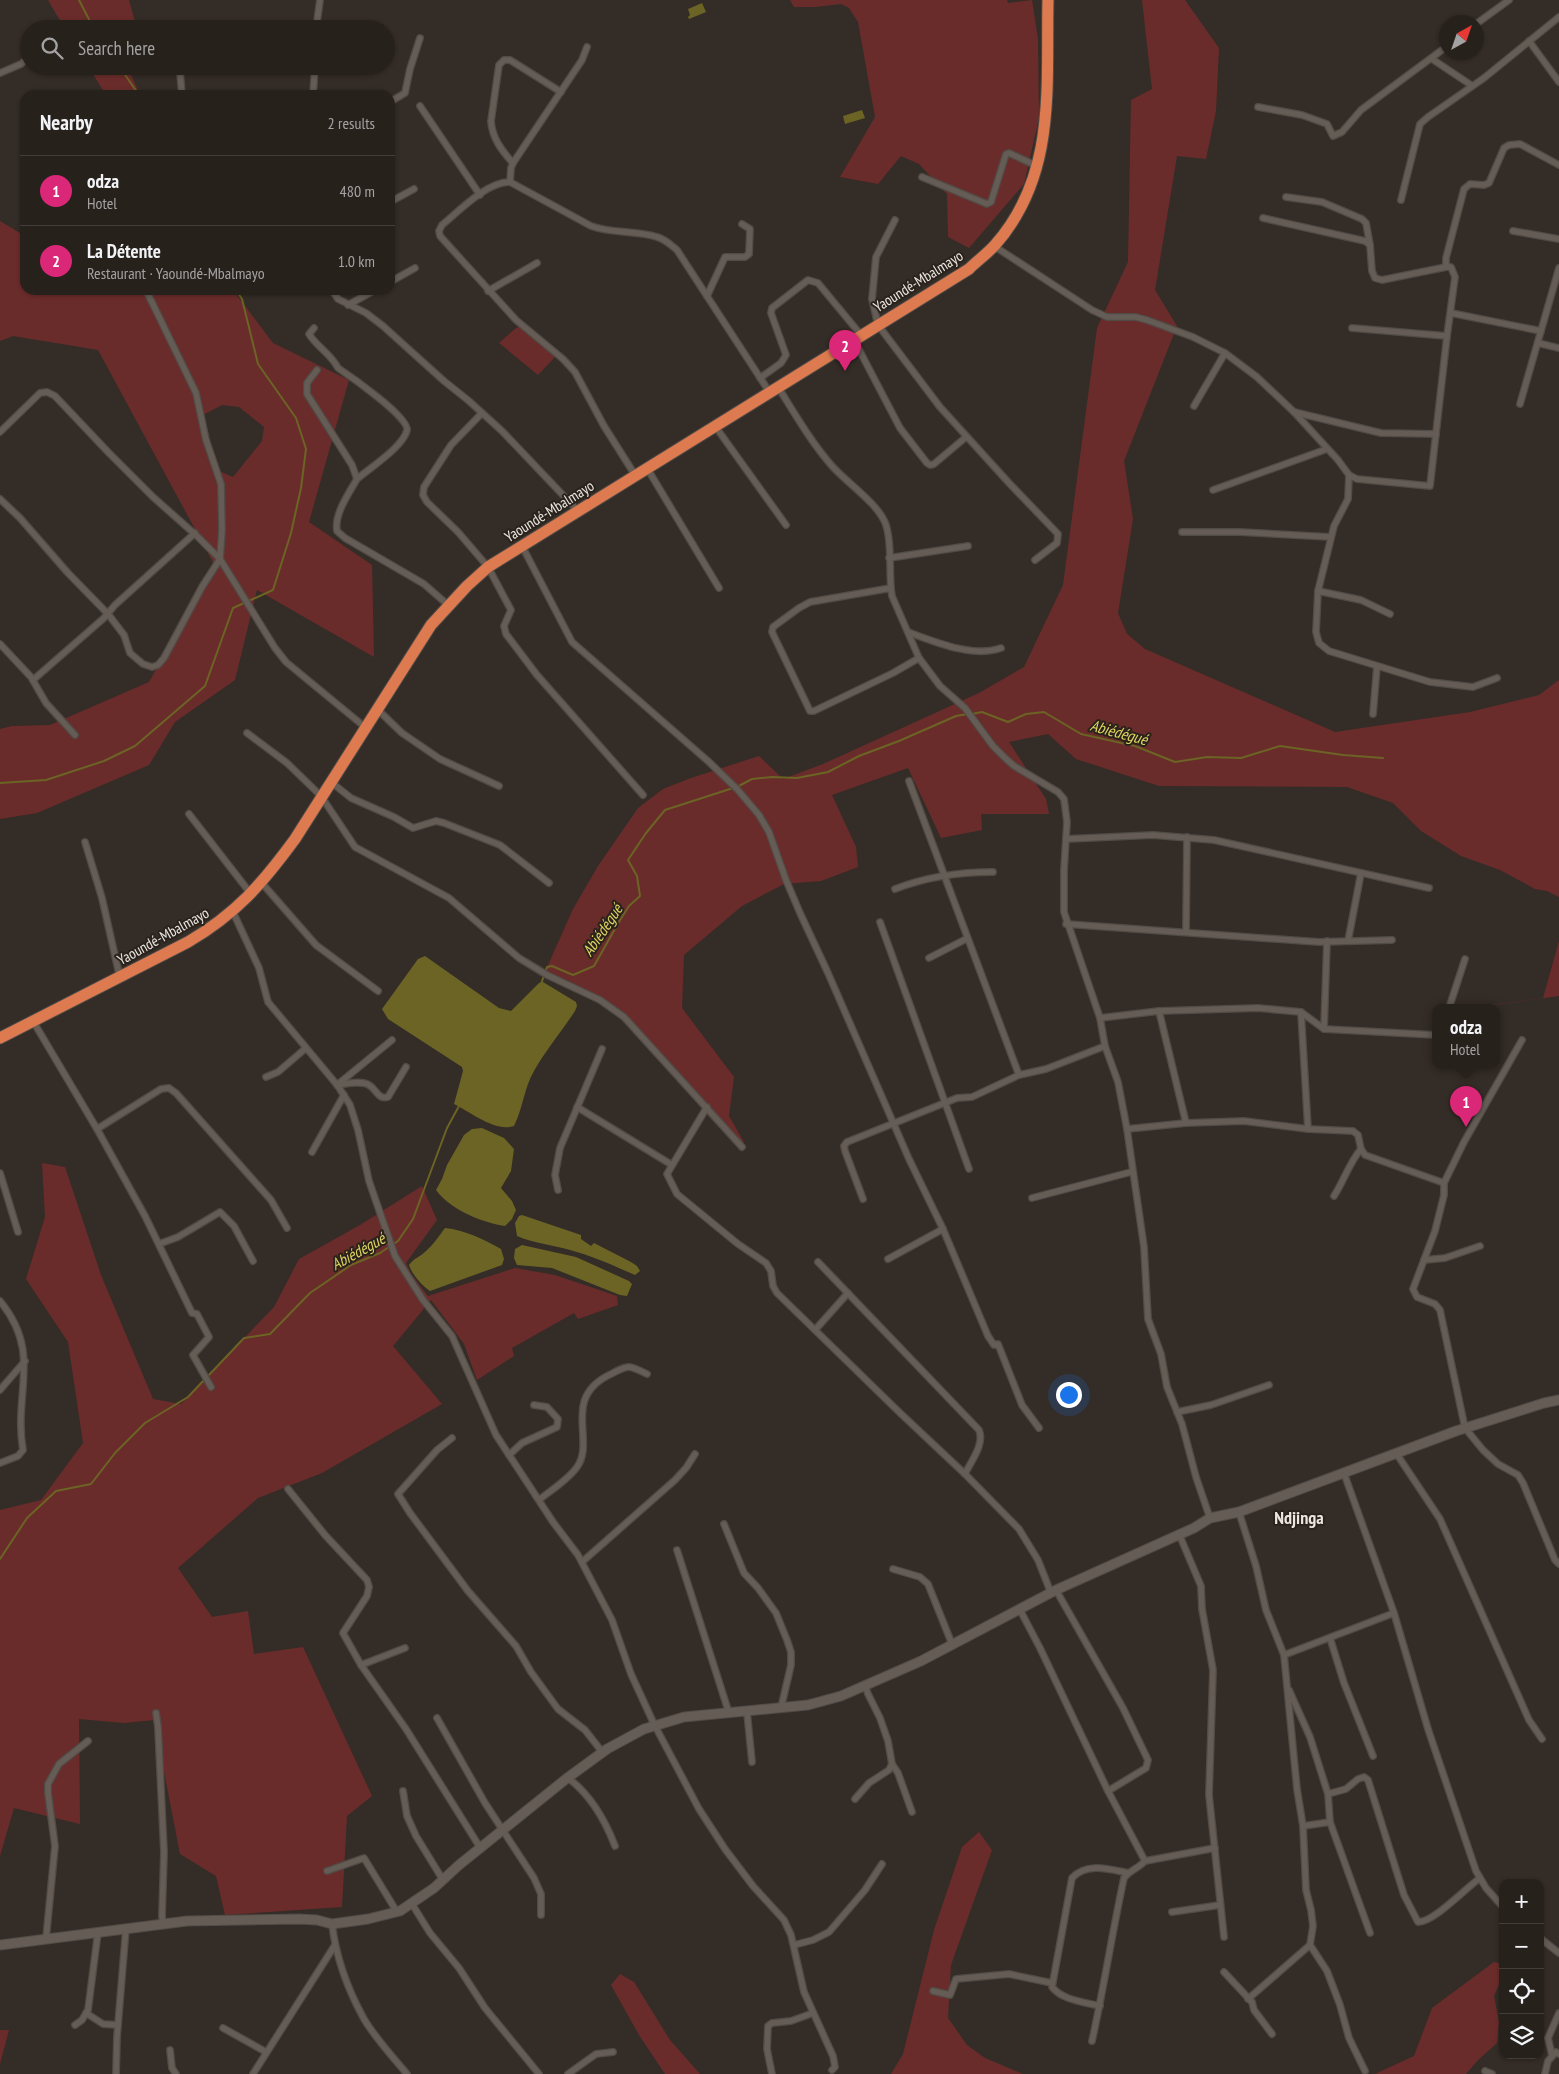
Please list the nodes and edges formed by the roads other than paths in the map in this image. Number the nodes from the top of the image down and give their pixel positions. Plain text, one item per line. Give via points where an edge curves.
1 (320, 0) edge
2 (1048, 0) edge
3 (1509, 0) edge
4 (1559, 17) edge
5 (1484, 18) edge
6 (317, 20) edge
7 (420, 38) dead end
8 (1530, 41) junction
9 (587, 47) dead end
10 (1439, 53) edge
11 (1432, 59) junction
12 (20, 64) edge
13 (0, 74) edge
14 (180, 75) edge
15 (314, 75) edge
16 (1559, 82) edge
17 (1471, 85) junction
18 (182, 90) edge
19 (313, 90) edge
20 (561, 92) junction
21 (395, 99) edge
22 (420, 106) dead end
23 (1258, 107) dead end
24 (513, 163) junction
25 (1559, 165) edge
26 (1037, 166) junction
27 (922, 177) dead end
28 (510, 182) junction
29 (414, 189) dead end
30 (480, 195) junction
31 (1286, 197) dead end
32 (395, 199) edge
33 (1400, 200) dead end
34 (1263, 218) dead end
35 (895, 220) dead end
36 (742, 224) dead end
37 (1513, 231) dead end
38 (1559, 239) edge
39 (1370, 245) junction
40 (994, 246) junction
41 (537, 263) dead end
42 (1446, 267) junction
43 (415, 268) dead end
44 (1559, 268) edge
45 (395, 279) edge
46 (488, 291) junction
47 (148, 295) edge
48 (335, 295) edge
49 (366, 295) edge
50 (707, 296) junction
51 (348, 305) junction
52 (1451, 313) junction
53 (878, 325) junction
54 (314, 328) dead end
55 (1352, 328) dead end
56 (1541, 331) junction
57 (1447, 336) junction
58 (857, 337) junction
59 (1538, 343) junction
60 (1559, 348) edge
61 (1225, 352) junction
62 (317, 370) dead end
63 (760, 378) junction
64 (774, 390) junction
65 (1520, 404) dead end
66 (1194, 406) dead end
67 (1294, 412) junction
68 (482, 413) junction
69 (715, 426) junction
70 (0, 432) edge
71 (1436, 434) junction
72 (966, 437) junction
73 (1327, 449) junction
74 (647, 468) junction
75 (1349, 475) junction
76 (635, 476) junction
77 (358, 479) junction
78 (1213, 490) dead end
79 (0, 499) edge
80 (578, 511) junction
81 (786, 525) dead end
82 (1182, 532) dead end
83 (195, 533) junction
84 (1331, 537) junction
85 (522, 546) junction
86 (968, 546) dead end
87 (889, 558) junction
88 (220, 559) junction
89 (1035, 560) dead end
90 (488, 567) junction
91 (719, 588) dead end
92 (890, 588) junction
93 (1318, 591) junction
94 (448, 605) junction
95 (108, 614) junction
96 (1390, 614) dead end
97 (908, 632) junction
98 (0, 644) edge
99 (1001, 648) dead end
100 (919, 658) junction
101 (1377, 666) junction
102 (1498, 678) dead end
103 (33, 680) junction
104 (376, 709) junction
105 (1373, 714) dead end
106 (366, 728) junction
107 (247, 733) dead end
108 (75, 735) dead end
109 (909, 781) dead end
110 (331, 782) junction
111 (499, 786) dead end
112 (643, 795) dead end
113 (321, 796) junction
114 (189, 814) dead end
115 (1186, 837) junction
116 (1066, 840) junction
117 (84, 842) dead end
118 (993, 872) dead end
119 (1361, 873) junction
120 (944, 876) junction
121 (261, 882) junction
122 (549, 884) dead end
123 (1429, 888) dead end
124 (895, 889) dead end
125 (251, 894) junction
126 (233, 912) junction
127 (880, 922) dead end
128 (1066, 924) junction
129 (1186, 932) junction
130 (966, 939) junction
131 (1392, 940) dead end
132 (1348, 941) junction
133 (1327, 942) junction
134 (929, 958) dead end
135 (1465, 959) dead end
136 (120, 978) junction
137 (378, 991) dead end
138 (1450, 1004) edge
139 (1159, 1012) junction
140 (1301, 1012) junction
141 (1100, 1018) junction
142 (33, 1021) junction
143 (1324, 1029) junction
144 (1432, 1035) edge
145 (0, 1038) edge
146 (392, 1040) dead end
147 (1522, 1040) dead end
148 (1106, 1046) junction
149 (306, 1048) junction
150 (602, 1049) dead end
151 (406, 1066) dead end
152 (1018, 1075) junction
153 (266, 1077) dead end
154 (337, 1085) junction
155 (344, 1095) junction
156 (944, 1103) junction
157 (577, 1107) junction
158 (707, 1107) junction
159 (1186, 1123) junction
160 (894, 1124) junction
161 (97, 1129) junction
162 (1127, 1129) junction
163 (1308, 1129) junction
164 (742, 1147) dead end
165 (1361, 1149) junction
166 (312, 1152) dead end
167 (672, 1165) junction
168 (969, 1169) dead end
169 (1131, 1172) junction
170 (0, 1173) edge
171 (1444, 1183) junction
172 (558, 1190) dead end
173 (1334, 1196) dead end
174 (1032, 1198) dead end
175 (863, 1199) dead end
176 (287, 1228) dead end
177 (943, 1229) junction
178 (18, 1232) dead end
179 (159, 1244) junction
180 (1480, 1246) dead end
181 (888, 1259) dead end
182 (1424, 1260) junction
183 (253, 1262) dead end
184 (818, 1262) dead end
185 (848, 1293) junction
186 (0, 1301) edge
187 (815, 1330) junction
188 (25, 1361) junction
189 (648, 1374) dead end
190 (1268, 1385) dead end
191 (211, 1387) dead end
192 (0, 1390) edge
193 (1559, 1400) edge
194 (534, 1405) dead end
195 (1178, 1412) junction
196 (1039, 1428) dead end
197 (1465, 1428) junction
198 (452, 1438) dead end
199 (1396, 1453) junction
200 (694, 1454) dead end
201 (509, 1455) junction
202 (0, 1463) edge
203 (1341, 1473) junction
204 (965, 1474) junction
205 (288, 1489) dead end
206 (539, 1500) junction
207 (1239, 1512) junction
208 (1210, 1518) junction
209 (724, 1524) dead end
210 (1180, 1534) junction
211 (677, 1550) dead end
212 (582, 1562) junction
213 (1559, 1564) edge
214 (893, 1569) dead end
215 (1054, 1591) junction
216 (1019, 1608) junction
217 (1394, 1613) junction
218 (1330, 1638) junction
219 (952, 1644) junction
220 (405, 1648) dead end
221 (1284, 1655) junction
222 (361, 1665) junction
223 (865, 1685) junction
224 (1287, 1685) junction
225 (781, 1708) junction
226 (156, 1712) dead end
227 (747, 1712) junction
228 (729, 1713) junction
229 (437, 1718) dead end
230 (654, 1724) junction
231 (1542, 1739) dead end
232 (88, 1741) dead end
233 (603, 1753) junction
234 (1373, 1756) dead end
235 (752, 1762) dead end
236 (892, 1764) junction
237 (568, 1778) junction
238 (403, 1791) dead end
239 (1108, 1791) junction
240 (1328, 1794) junction
241 (854, 1799) dead end
242 (912, 1812) dead end
243 (1330, 1822) junction
244 (1303, 1826) junction
245 (503, 1831) junction
246 (615, 1846) dead end
247 (481, 1848) junction
248 (1215, 1848) junction
249 (1145, 1861) junction
250 (882, 1864) dead end
251 (327, 1871) dead end
252 (1128, 1873) junction
253 (1480, 1878) junction
254 (443, 1880) junction
255 (1499, 1903) edge
256 (412, 1904) junction
257 (1220, 1904) junction
258 (397, 1912) junction
259 (1172, 1912) dead end
260 (542, 1915) dead end
261 (163, 1924) junction
262 (332, 1924) junction
263 (126, 1928) junction
264 (98, 1932) junction
265 (1370, 1933) dead end
266 (1224, 1937) dead end
267 (46, 1939) junction
268 (1544, 1941) edge
269 (0, 1945) edge
270 (335, 1945) junction
271 (794, 1945) junction
272 (1310, 1945) junction
273 (1559, 1953) edge
274 (1224, 1972) dead end
275 (1052, 1983) junction
276 (933, 1991) dead end
277 (1248, 1999) junction
278 (1100, 2006) junction
279 (813, 2012) junction
280 (86, 2013) junction
281 (1559, 2013) edge
282 (75, 2025) dead end
283 (118, 2025) junction
284 (223, 2028) dead end
285 (1272, 2034) dead end
286 (1092, 2041) dead end
287 (170, 2050) dead end
288 (266, 2052) junction
289 (613, 2052) dead end
290 (1552, 2054) junction
291 (1559, 2054) edge
292 (832, 2070) dead end
293 (1365, 2071) dead end
294 (116, 2074) edge
295 (176, 2074) edge
296 (252, 2074) edge
297 (407, 2074) edge
298 (539, 2074) edge
299 (568, 2074) edge
300 (772, 2074) edge
301 (1545, 2074) edge

1 - 6 street
2 - 26 highway, Yaoundé-Mbalmayo via 1046,120
3 - 5 street
4 - 8 street
7 - 21 street via 405,93
8 - 16 street
8 - 17 street
9 - 20 street
10 - 11 street
11 - 17 street
11 - 23 street via 1361,110 1342,132 1333,136 1327,124 1302,115
12 - 13 street
14 - 18 street
15 - 19 street
17 - 33 street via 1420,124
20 - 24 street
20 - 24 street via 510,60 499,65 492,129 502,151
22 - 30 street
24 - 28 street
25 - 42 street via 1520,144 1504,148 1489,183 1470,184 1464,189
26 - 27 street via 1006,154 991,202 987,204
26 - 40 highway, Yaoundé-Mbalmayo via 1024,200
28 - 30 street via 502,182
28 - 50 street via 603,231 658,237 669,243
29 - 32 street
30 - 46 street via 442,225 439,231 448,246
31 - 39 street via 1322,202 1362,219 1366,222
34 - 39 street via 1365,241
35 - 53 street via 876,257 872,299
36 - 50 street via 750,229 748,254 745,258 725,257
37 - 38 street
39 - 42 street via 1375,278 1382,280
40 - 53 highway, Yaoundé-Mbalmayo via 969,269
40 - 61 street via 1107,317 1147,320 1193,336
41 - 46 street
42 - 52 street via 1451,267 1456,277
43 - 45 street
44 - 56 street
46 - 76 street via 575,372
47 - 88 street via 196,393 206,440 221,484
48 - 51 street
49 - 51 street
50 - 63 street
51 - 68 street via 383,326
52 - 56 street
52 - 57 street
53 - 58 highway, Yaoundé-Mbalmayo
53 - 72 street
54 - 77 street via 310,334 312,339 332,357 338,368 399,415 407,426 397,446
55 - 57 street
56 - 59 street
57 - 71 street
58 - 63 street via 818,283 808,280 772,308 786,355 781,363
58 - 64 highway, Yaoundé-Mbalmayo
58 - 72 street via 900,428 927,463 934,464
59 - 60 street
59 - 65 street
61 - 66 street
61 - 67 street
62 - 77 street via 307,383 307,394
63 - 64 street
64 - 69 highway, Yaoundé-Mbalmayo
64 - 87 street via 832,466 880,513 889,538
67 - 71 street via 1381,433
67 - 73 street
68 - 80 street
68 - 90 street via 450,445 424,487 424,495
69 - 74 highway, Yaoundé-Mbalmayo
69 - 81 street
70 - 83 street via 40,393 55,396
71 - 75 street via 1430,486 1357,479
72 - 89 street via 1058,534 1057,543
73 - 75 street
73 - 78 street
74 - 76 highway, Yaoundé-Mbalmayo
74 - 91 street
75 - 84 street via 1348,499
76 - 80 highway, Yaoundé-Mbalmayo
77 - 94 street via 335,524 337,531 424,584
79 - 95 street
80 - 85 highway, Yaoundé-Mbalmayo
82 - 84 street
83 - 88 street
83 - 95 street
84 - 93 street
85 - 90 highway, Yaoundé-Mbalmayo
85 - 160 street via 572,642 709,762 759,815
86 - 87 street
87 - 92 street
88 - 95 street via 158,665 143,664 130,653 124,635
88 - 106 street via 286,662
90 - 94 highway, Yaoundé-Mbalmayo
90 - 112 street via 511,610 504,626 506,634 537,675
92 - 97 street
92 - 100 street via 810,602 775,624 772,632 810,711 860,690
93 - 96 street via 1361,600
93 - 101 street via 1316,632 1319,643 1329,651
94 - 104 highway, Yaoundé-Mbalmayo via 431,625
95 - 103 street
97 - 99 street via 977,652
97 - 100 street
98 - 103 street
100 - 116 street via 1004,757 1064,799
101 - 102 street via 1430,682 1473,687
101 - 105 street
103 - 108 street via 46,703
104 - 106 highway, Yaoundé-Mbalmayo
104 - 111 street via 402,733 440,759
106 - 110 highway, Yaoundé-Mbalmayo
107 - 113 street via 287,763
109 - 120 street
110 - 113 highway, Yaoundé-Mbalmayo
110 - 122 street via 351,798 394,816 413,828 436,821 500,846
113 - 121 highway, Yaoundé-Mbalmayo via 295,839
113 - 158 street via 355,847 449,898 519,958 624,1016
114 - 125 street
115 - 116 street via 1153,835
115 - 119 street via 1214,840
115 - 129 street
116 - 128 street
117 - 136 street via 102,898
118 - 120 street via 962,872
119 - 123 street
119 - 132 street
120 - 124 street
120 - 130 street
121 - 125 highway, Yaoundé-Mbalmayo
121 - 137 street via 316,945
125 - 126 highway, Yaoundé-Mbalmayo
126 - 136 highway, Yaoundé-Mbalmayo via 212,928
126 - 149 street via 259,968 268,1002
127 - 156 street
128 - 129 street
128 - 141 street
129 - 133 street
130 - 134 street
130 - 152 street
131 - 132 street
132 - 133 street
133 - 143 street
135 - 138 street
136 - 142 highway, Yaoundé-Mbalmayo
139 - 140 street via 1258,1008
139 - 141 street
139 - 159 street
140 - 143 street
140 - 163 street
141 - 148 street
142 - 145 highway, Yaoundé-Mbalmayo
142 - 161 street
143 - 144 street
146 - 154 street
147 - 171 street
148 - 152 street via 1046,1069
148 - 162 street via 1118,1082
149 - 153 street via 278,1072
149 - 154 street
150 - 157 street
151 - 154 street via 388,1097 379,1096 369,1085 361,1082
152 - 156 street via 972,1097
154 - 155 street
155 - 166 street
155 - 201 street via 358,1130 368,1180 395,1256 423,1300 452,1336 496,1435
156 - 160 street
156 - 168 street
157 - 167 street
157 - 172 street via 560,1148 555,1176
158 - 164 street
158 - 167 street
159 - 162 street
159 - 163 street via 1244,1121
160 - 175 street via 844,1146
160 - 177 street
161 - 176 street via 161,1089 169,1088 271,1200
161 - 179 street
162 - 169 street
163 - 165 street via 1353,1131 1358,1135
165 - 171 street via 1370,1158
165 - 173 street
167 - 187 street via 667,1174 677,1194 738,1244 766,1262 777,1293
169 - 174 street
169 - 195 street via 1144,1247 1148,1319
170 - 178 street
171 - 182 street via 1435,1231
177 - 181 street
177 - 196 street via 988,1336 994,1345 998,1344 1022,1405
179 - 183 street via 178,1237 220,1212 234,1226
179 - 191 street via 192,1312 209,1337 193,1354
180 - 182 street via 1445,1258
182 - 197 street via 1413,1289 1417,1297 1440,1310
184 - 185 street
185 - 187 street
185 - 204 street via 979,1430 982,1436 980,1444
186 - 188 street via 19,1331
187 - 204 street
188 - 192 street
188 - 202 street via 19,1419 23,1450 18,1456
189 - 206 street via 633,1366 627,1367 594,1385 584,1402 581,1458 577,1468
190 - 195 street
193 - 197 street
194 - 201 street via 547,1407 558,1419 558,1427 522,1443
195 - 208 street
197 - 199 street
197 - 213 street via 1498,1464 1518,1475
198 - 233 street via 398,1494 468,1591 516,1646 558,1709 585,1730
199 - 203 street
199 - 231 street via 1440,1519 1529,1720
200 - 212 street via 675,1480
201 - 206 street
203 - 207 street
203 - 217 street via 1345,1476
204 - 215 street via 1019,1529
205 - 222 street via 367,1580 367,1596 343,1633
206 - 212 street
207 - 208 street
207 - 221 street via 1266,1610
208 - 210 street
209 - 225 street via 744,1573 776,1613 791,1652
210 - 215 street
210 - 248 street via 1201,1586 1212,1670 1209,1795
211 - 228 street
212 - 230 street via 612,1620 631,1674
214 - 219 street via 920,1577 928,1584
215 - 216 street
215 - 239 street via 1123,1708 1148,1760 1146,1768
216 - 219 street
216 - 239 street
217 - 218 street
217 - 253 street via 1428,1729
218 - 221 street
218 - 234 street
219 - 223 street
220 - 222 street
221 - 224 street
222 - 247 street via 406,1729
223 - 225 street via 841,1696
223 - 236 street via 888,1741
224 - 240 street via 1310,1737
224 - 244 street
225 - 227 street
226 - 261 street via 164,1852
227 - 228 street
227 - 235 street
228 - 230 street via 684,1717
229 - 245 street
230 - 233 street
230 - 271 street via 699,1808 736,1864 784,1920
232 - 267 street via 59,1764 48,1784 55,1846
233 - 237 street
236 - 241 street
236 - 242 street
237 - 245 street
237 - 246 street via 603,1817
238 - 254 street via 407,1816
239 - 249 street
240 - 243 street
240 - 253 street via 1346,1789 1358,1778 1368,1780 1404,1896 1418,1922 1435,1915
243 - 244 street
243 - 265 street
244 - 272 street via 1306,1890 1313,1926
245 - 247 street
245 - 260 street via 542,1894
247 - 254 street
248 - 249 street
248 - 257 street
249 - 252 street
250 - 271 street via 830,1932
251 - 258 street via 364,1858
252 - 275 street via 1098,1867 1082,1869 1072,1878
252 - 278 street via 1124,1878 1110,1942
253 - 255 street
254 - 256 street
256 - 258 street
256 - 298 street via 485,2008
257 - 259 street
257 - 266 street
258 - 262 street
261 - 262 street via 299,1919
261 - 263 street
262 - 270 street
263 - 264 street
263 - 283 street
264 - 267 street
264 - 280 street
267 - 269 street
268 - 273 street
270 - 288 street
270 - 297 street via 349,1988 364,2019
271 - 279 street via 800,1978
272 - 277 street
272 - 293 street via 1327,1971 1349,2038
274 - 277 street
275 - 276 street via 1009,1974 956,1979 950,1995
275 - 278 street via 1056,1992
277 - 285 street
278 - 286 street
279 - 292 street via 834,2056 835,2067
279 - 300 street via 791,2021 772,2022 768,2026 767,2049
280 - 282 street
280 - 283 street via 103,2024
281 - 290 street via 1548,2038
283 - 294 street
284 - 288 street
287 - 295 street
288 - 296 street
289 - 299 street via 596,2054
290 - 291 street
290 - 301 street

